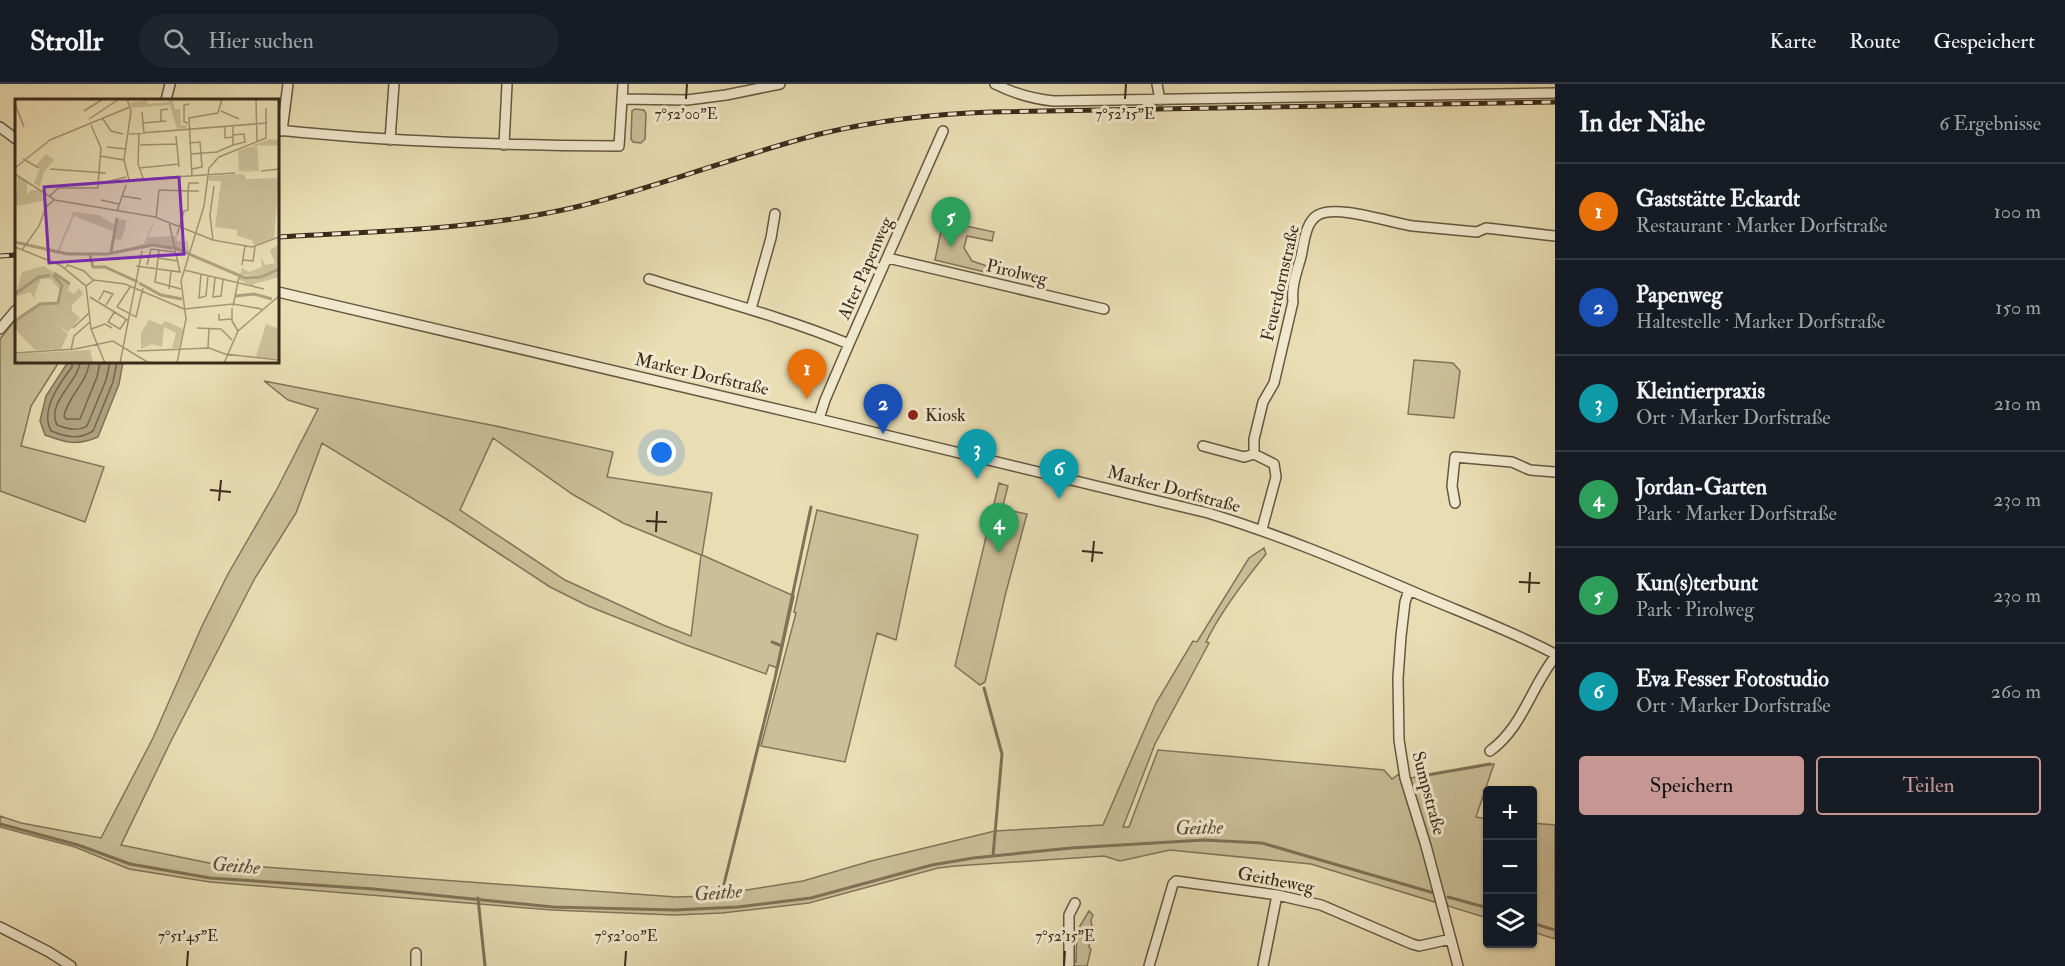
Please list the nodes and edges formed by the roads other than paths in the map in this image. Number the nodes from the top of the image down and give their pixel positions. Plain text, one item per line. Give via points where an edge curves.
1 (170, 84) edge
2 (288, 84) edge
3 (394, 84) edge
4 (507, 84) edge
5 (623, 84) edge
6 (780, 84) edge
7 (995, 84) edge
8 (1157, 84) edge
9 (1555, 93) edge
10 (166, 99) edge
11 (622, 99) junction
12 (1160, 100) junction
13 (0, 127) edge
14 (280, 130) edge
15 (943, 131) dead end
16 (15, 138) edge
17 (390, 140) junction
18 (504, 145) junction
19 (775, 214) dead end
20 (1555, 236) edge
21 (888, 258) junction
22 (649, 279) dead end
23 (279, 292) edge
24 (751, 309) junction
25 (1104, 309) dead end
26 (15, 310) edge
27 (0, 329) edge
28 (849, 344) junction
29 (819, 419) junction
30 (1203, 446) dead end
31 (1254, 454) junction
32 (1555, 472) edge
33 (1455, 503) dead end
34 (1262, 529) junction
35 (1409, 590) junction
36 (1555, 656) edge
37 (1490, 750) dead end
38 (1277, 895) junction
39 (1075, 903) dead end
40 (0, 927) edge
41 (1451, 939) junction
42 (416, 953) dead end
43 (71, 966) edge
44 (416, 966) edge
45 (1069, 966) edge
46 (1149, 966) edge
47 (1263, 966) edge
48 (1458, 966) edge

1 - 10 street
2 - 14 street
3 - 17 street
4 - 18 street
5 - 11 street
6 - 11 street via 687,100
7 - 12 street via 1015,94 1054,101
8 - 12 street
9 - 12 street
11 - 18 street via 619,146
13 - 16 street
14 - 17 street
15 - 21 street, Alter Papenweg
17 - 18 street
19 - 24 street
20 - 31 street, Feuerdornstraße via 1410,225 1327,212 1317,215 1308,228 1274,383 1263,402 1254,439
21 - 25 street, Pirolweg
21 - 28 street, Alter Papenweg
22 - 24 street
23 - 29 street, Marker Dorfstraße
24 - 28 street
26 - 27 street
28 - 29 street, Alter Papenweg
29 - 34 street, Marker Dorfstraße
30 - 31 street via 1244,457
31 - 34 street via 1276,468
32 - 33 street via 1530,470 1512,462 1455,457
34 - 35 street, Marker Dorfstraße
35 - 36 street, Marker Dorfstraße via 1514,634
35 - 41 street, Sumpstraße via 1399,654 1399,740 1405,778
36 - 37 street via 1526,709 1503,741
38 - 41 street, Geitheweg via 1322,905 1412,944
38 - 46 street, Geitheweg via 1176,881
38 - 47 street
39 - 45 street via 1069,915
40 - 43 street
41 - 48 street, Sumpstraße
42 - 44 street

